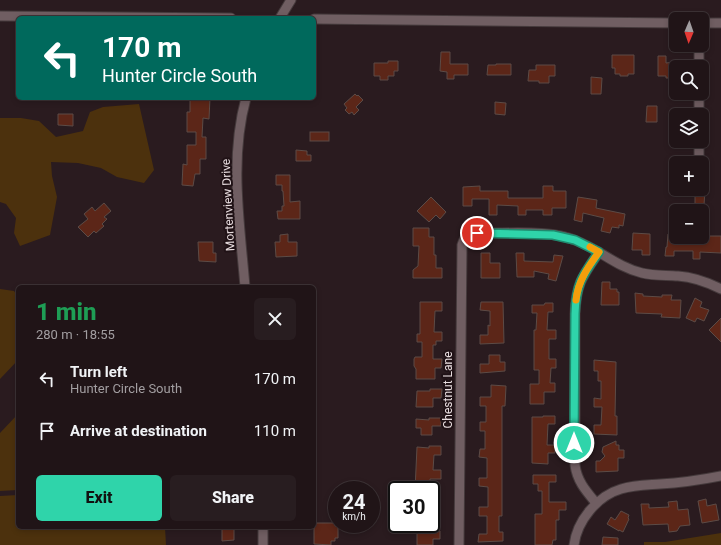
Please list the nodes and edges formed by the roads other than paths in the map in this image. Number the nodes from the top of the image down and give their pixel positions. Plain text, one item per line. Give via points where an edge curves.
1 (291, 0) edge
2 (0, 16) edge
3 (16, 16) edge
4 (281, 16) edge
5 (316, 19) edge
6 (669, 23) edge
7 (709, 23) edge
8 (721, 23) edge
9 (246, 100) edge
10 (599, 252) junction
11 (245, 285) edge
12 (721, 289) edge
13 (721, 476) edge
14 (596, 504) junction
15 (263, 529) edge
16 (263, 545) edge
17 (459, 545) edge
18 (574, 545) edge

1 - 4 street
2 - 3 street
5 - 6 street
7 - 8 street
9 - 11 street, Mortenview Drive via 236,164
10 - 12 street via 634,271 693,278
10 - 14 street via 585,270 579,284 575,314 574,464 581,486
10 - 17 street, Chestnut Lane via 575,240 553,235 477,233 466,236 462,245
13 - 14 street via 620,489 608,494
14 - 18 street via 579,526
15 - 16 street

